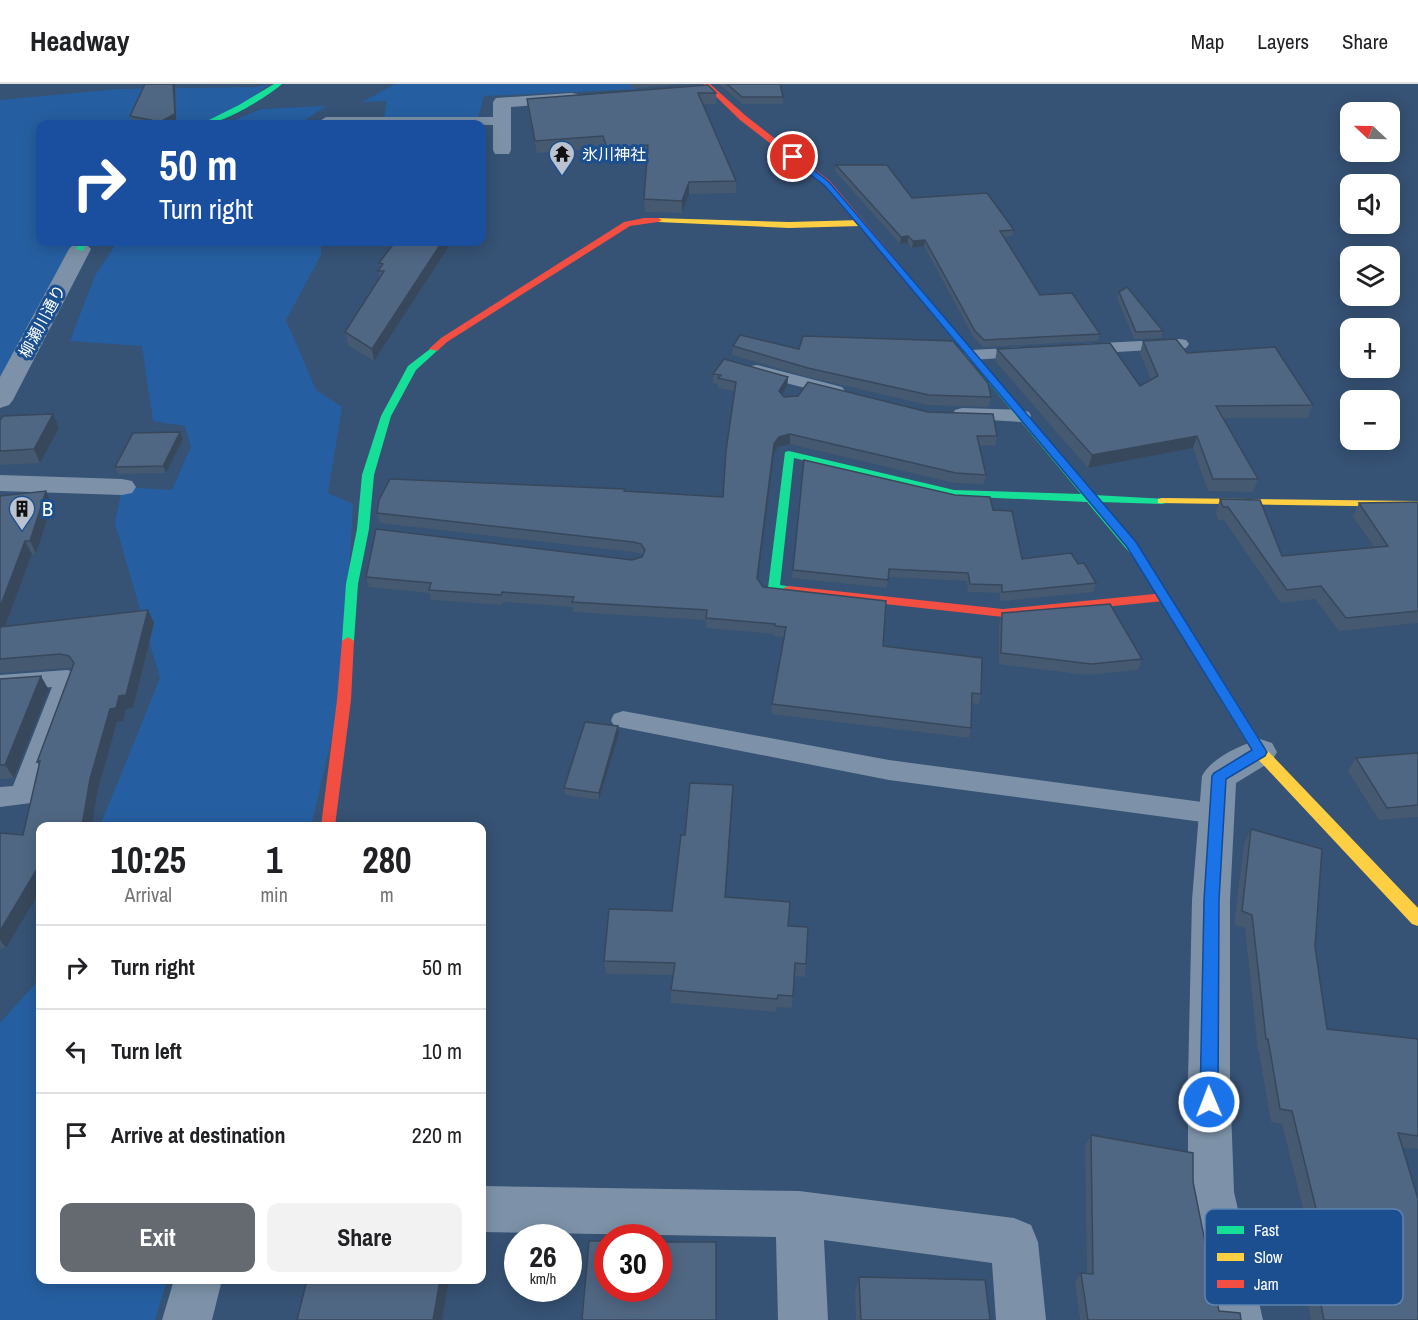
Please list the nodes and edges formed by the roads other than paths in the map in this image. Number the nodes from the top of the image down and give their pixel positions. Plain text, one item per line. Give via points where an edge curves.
1 (279, 84) edge
2 (708, 87) edge
3 (687, 91) edge
4 (583, 97) edge
5 (214, 120) edge
6 (486, 121) edge
7 (501, 121) junction
8 (502, 150) dead end
9 (861, 223) junction
10 (80, 246) edge
11 (1180, 344) edge
12 (1064, 350) edge
13 (1041, 351) edge
14 (971, 355) junction
15 (737, 364) edge
16 (802, 383) junction
17 (859, 397) edge
18 (0, 400) edge
19 (790, 400) edge
20 (939, 414) edge
21 (1022, 416) junction
22 (0, 483) edge
23 (122, 487) dead end
24 (1094, 500) junction
25 (1418, 504) edge
26 (363, 530) junction
27 (387, 532) edge
28 (1164, 597) junction
29 (0, 683) edge
30 (623, 720) dead end
31 (1260, 752) junction
32 (0, 796) edge
33 (1217, 814) junction
34 (329, 822) edge
35 (1418, 919) edge
36 (486, 1209) edge
37 (1215, 1209) edge
38 (799, 1214) junction
39 (197, 1284) edge
40 (1235, 1305) edge
41 (187, 1320) edge
42 (803, 1320) edge
43 (1021, 1320) edge
44 (1238, 1320) edge

1 - 5 street
2 - 3 street
2 - 9 street via 827,183
4 - 7 street via 502,102
6 - 7 lane
7 - 8 street
9 - 14 street
9 - 26 street via 644,220 627,224 444,340 412,368 386,416 368,475
10 - 18 street, 柳瀬川通り
11 - 12 lane
13 - 14 lane
14 - 21 street
15 - 16 lane
16 - 17 lane
16 - 19 lane
20 - 21 lane
21 - 24 street
22 - 23 street
24 - 25 street
24 - 28 street via 1132,545
24 - 28 street via 954,493 789,454 774,588 1003,613
26 - 27 lane
26 - 34 street via 352,584 344,700
28 - 31 street
29 - 32 lane via 67,678 22,796
30 - 33 lane via 889,770
31 - 33 street via 1219,776
31 - 35 street
33 - 37 street via 1211,900 1209,1058
36 - 38 street
38 - 42 street
38 - 43 street via 1014,1242
39 - 41 street
40 - 44 street

